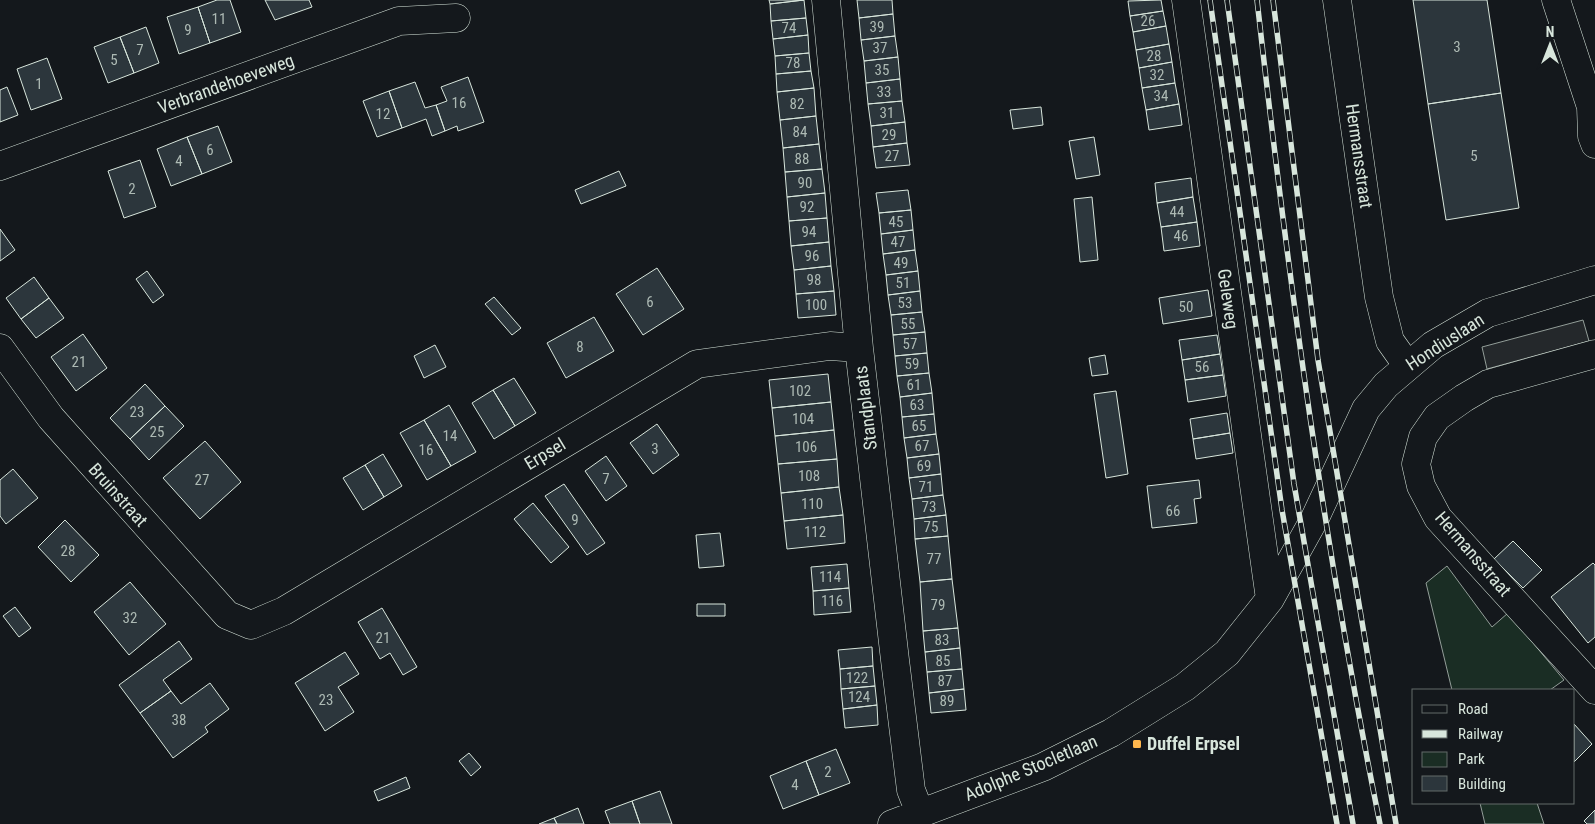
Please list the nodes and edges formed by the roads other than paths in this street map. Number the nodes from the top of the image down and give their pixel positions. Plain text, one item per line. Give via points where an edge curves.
1 (826, 0) edge
2 (1186, 0) edge
3 (1337, 0) edge
4 (1556, 0) edge
5 (456, 18) dead end
6 (1593, 110) edge
7 (1595, 144) edge
8 (0, 166) edge
9 (1595, 280) edge
10 (0, 348) edge
11 (859, 348) junction
12 (1595, 354) edge
13 (1407, 365) junction
14 (1315, 518) joint
15 (1270, 599) junction
16 (252, 625) joint
17 (1595, 690) edge
18 (920, 813) junction
19 (892, 824) edge

1 - 11 street, Standplaats
2 - 15 street, Geleweg
3 - 13 street, Hermansstraat via 1379,297 1390,341
4 - 6 street
5 - 8 street, Verbrandehoeveweg via 399,21
6 - 7 street via 1592,136
9 - 13 street, Hondiuslaan via 1488,313 1464,325
10 - 16 street, Bruinstraat via 51,418 227,615
11 - 16 street, Erpsel via 830,346 697,364 284,611
11 - 18 street, Standplaats via 911,790
12 - 17 street, Hermansstraat via 1488,384 1464,398 1437,418 1423,437 1416,464 1421,486 1438,518
13 - 14 street, Hondiuslaan via 1366,409
14 - 15 street, Adolphe Stocletlaan
15 - 18 street, Adolphe Stocletlaan via 1226,653 1184,687 1111,733 1043,767
18 - 19 street, Adolphe Stocletlaan

